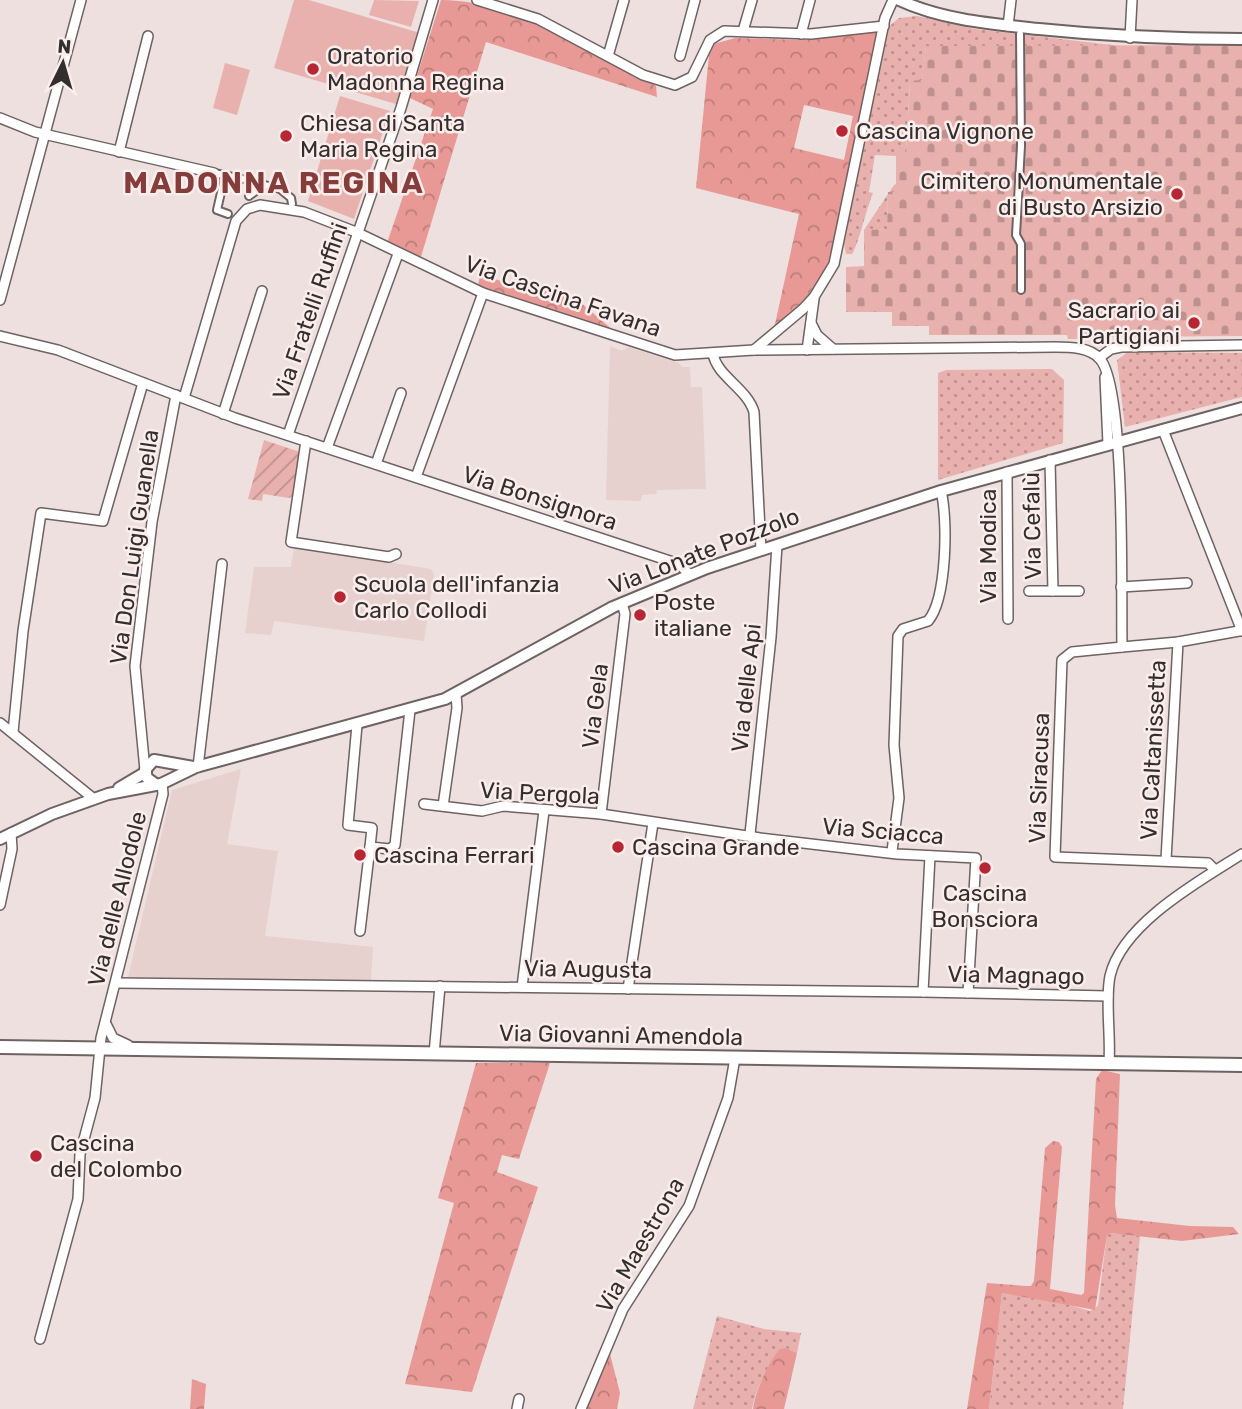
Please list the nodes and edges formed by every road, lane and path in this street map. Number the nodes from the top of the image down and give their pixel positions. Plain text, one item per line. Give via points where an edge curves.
1 (81, 0) edge
2 (433, 0) edge
3 (477, 0) edge
4 (624, 0) edge
5 (695, 0) edge
6 (752, 0) edge
7 (810, 0) edge
8 (896, 0) edge
9 (1011, 0) edge
10 (1132, 0) edge
11 (495, 2) edge
12 (884, 26) junction
13 (1008, 26) junction
14 (743, 30) junction
15 (801, 34) junction
16 (1020, 34) dead end
17 (148, 36) dead end
18 (1130, 38) junction
19 (1242, 39) edge
20 (608, 56) junction
21 (680, 56) dead end
22 (0, 118) edge
23 (46, 134) junction
24 (119, 152) junction
25 (214, 173) joint
26 (225, 175) junction
27 (264, 185) junction
28 (249, 196) dead end
29 (292, 204) dead end
30 (228, 214) dead end
31 (235, 225) joint
32 (356, 232) junction
33 (398, 254) junction
34 (1021, 290) dead end
35 (262, 291) dead end
36 (483, 293) junction
37 (814, 298) junction
38 (0, 300) edge
39 (809, 320) junction
40 (0, 337) edge
41 (1242, 345) edge
42 (835, 349) junction
43 (754, 350) junction
44 (807, 350) junction
45 (713, 353) junction
46 (1102, 364) junction
47 (143, 383) junction
48 (401, 393) dead end
49 (180, 397) junction
50 (1242, 408) edge
51 (223, 414) junction
52 (1163, 430) junction
53 (288, 435) junction
54 (306, 441) junction
55 (1113, 443) junction
56 (327, 448) junction
57 (1050, 460) junction
58 (376, 464) junction
59 (1007, 472) junction
60 (416, 477) junction
61 (941, 491) junction
62 (777, 545) junction
63 (761, 550) junction
64 (396, 554) dead end
65 (222, 564) dead end
66 (689, 574) junction
67 (1187, 583) dead end
68 (1121, 587) junction
69 (1029, 591) dead end
70 (1053, 591) junction
71 (1079, 591) dead end
72 (622, 603) junction
73 (1008, 619) dead end
74 (1241, 631) edge
75 (1178, 642) junction
76 (1122, 647) junction
77 (456, 694) junction
78 (410, 710) junction
79 (0, 723) edge
80 (357, 724) junction
81 (13, 732) junction
82 (141, 745) junction
83 (160, 760) junction
84 (197, 767) junction
85 (145, 771) junction
86 (161, 781) junction
87 (108, 794) junction
88 (94, 799) junction
89 (424, 804) dead end
90 (443, 806) junction
91 (544, 811) junction
92 (601, 814) junction
93 (653, 822) junction
94 (11, 833) junction
95 (750, 834) junction
96 (0, 839) edge
97 (370, 846) junction
98 (892, 851) junction
99 (1242, 854) edge
100 (930, 856) junction
101 (1166, 860) junction
102 (1215, 870) junction
103 (0, 905) edge
104 (360, 931) dead end
105 (116, 983) junction
106 (440, 986) junction
107 (522, 987) junction
108 (628, 989) junction
109 (923, 992) junction
110 (968, 993) junction
111 (1108, 996) junction
112 (106, 1024) junction
113 (0, 1047) edge
114 (99, 1049) junction
115 (158, 1050) junction
116 (434, 1054) junction
117 (735, 1058) junction
118 (1109, 1063) junction
119 (1242, 1065) edge
120 (40, 1339) dead end
121 (581, 1409) edge

1 - 23 street
2 - 32 street, Via Fratelli Ruffini via 401,108
3 - 11 street
4 - 20 street
5 - 21 street
6 - 14 street
7 - 15 street
8 - 12 street
8 - 13 street via 947,16
9 - 13 street
10 - 18 street
11 - 20 street
12 - 15 street
12 - 37 street via 837,253
13 - 18 street
14 - 15 street
14 - 20 street via 713,37 692,77 679,85 650,78
16 - 34 street via 1016,235 1021,244
17 - 24 street
18 - 19 street
22 - 23 street
23 - 24 street
23 - 38 street
24 - 25 street
25 - 26 street
26 - 27 street
26 - 30 street via 217,210
27 - 28 street
27 - 29 street via 285,191
31 - 32 street, Via Cascina Favana via 244,211 260,205 290,209
31 - 49 street, Via Don Luigi Guanella
32 - 33 street, Via Cascina Favana
32 - 53 street, Via Fratelli Ruffini
33 - 36 street, Via Cascina Favana
33 - 56 street
35 - 51 street
36 - 45 street, Via Cascina Favana via 671,354
36 - 60 street
37 - 39 street
37 - 43 street
39 - 42 street via 817,335
39 - 44 street
40 - 47 street, Via Bonsignora via 58,350
41 - 46 street via 1117,347
42 - 44 street, Via Cascina Favana
42 - 46 street, Via Cascina Favana via 1068,348 1088,351
43 - 44 street, Via Cascina Favana
43 - 45 street, Via Cascina Favana
45 - 63 street via 754,412
46 - 55 street
47 - 49 street, Via Bonsignora
47 - 81 street via 103,522 41,513
48 - 58 street
49 - 51 street, Via Bonsignora
49 - 82 street, Via Don Luigi Guanella via 152,522 135,660
50 - 52 street, Via Lonate Pozzolo
51 - 53 street, Via Bonsignora
52 - 55 street, Via Lonate Pozzolo
52 - 74 street
53 - 54 street, Via Bonsignora
54 - 56 street, Via Bonsignora
54 - 64 street via 291,542
55 - 57 street, Via Lonate Pozzolo
55 - 68 street
56 - 58 street, Via Bonsignora
57 - 59 street, Via Lonate Pozzolo
57 - 70 street, Via Cefalù
58 - 60 street, Via Bonsignora
59 - 61 street, Via Lonate Pozzolo
59 - 73 street, Via Modica
60 - 66 street, Via Bonsignora via 679,564
61 - 62 street, Via Lonate Pozzolo
61 - 98 street via 945,526 937,607 928,621 903,628 898,636 894,745 899,798
62 - 63 street, Via Lonate Pozzolo
62 - 95 street, Via delle Api
63 - 66 street, Via Lonate Pozzolo
65 - 84 street
66 - 72 street, Via Lonate Pozzolo
67 - 68 street
68 - 76 street
69 - 70 street, Via Cefalù
70 - 71 street, Via Cefalù
72 - 77 street, Via Lonate Pozzolo
72 - 92 street, Via Gela via 625,614
74 - 75 street
75 - 76 street
75 - 101 street, Via Caltanissetta
76 - 101 street, Via Siracusa via 1072,652 1062,660 1055,857
77 - 78 street, Via Lonate Pozzolo
77 - 90 street
78 - 80 street, Via Lonate Pozzolo
78 - 97 street via 395,845 390,849
79 - 81 street
80 - 84 street, Via Lonate Pozzolo
80 - 97 street via 348,825 372,828
81 - 88 street
82 - 83 street
82 - 85 street, Via Don Luigi Guanella
83 - 84 street
83 - 85 street via 149,763
83 - 86 street via 169,766
84 - 86 street, Via Lonate Pozzolo
85 - 86 street
85 - 87 street
86 - 87 street, Via Lonate Pozzolo
86 - 105 street, Via delle Allodole via 163,794
87 - 88 street
88 - 94 street
89 - 90 street, Via Pergola
90 - 91 street, Via Pergola
91 - 92 street, Via Pergola
91 - 107 street
92 - 93 street, Via Pergola
93 - 95 street, Via Sciacca
93 - 108 street
94 - 96 street
94 - 103 street via 13,847
95 - 98 street, Via Sciacca
97 - 104 street
98 - 100 street, Via Sciacca
99 - 102 street, Via Magnago
100 - 109 street
100 - 110 street, Via Sciacca via 976,858
101 - 102 street, Via Siracusa via 1208,863
102 - 111 street, Via Magnago via 1125,942 1112,969
105 - 106 street, Via Augusta
105 - 112 street, Via delle Allodole
106 - 107 street, Via Augusta
106 - 116 street
107 - 108 street, Via Augusta
108 - 109 street, Via Augusta
109 - 110 street, Via Magnago
110 - 111 street, Via Magnago
111 - 118 street, Via Magnago
112 - 114 street, Via delle Allodole
112 - 115 street via 118,1042
113 - 114 main road, Via Giovanni Amendola
114 - 115 main road, Via Giovanni Amendola
114 - 120 street, Via delle Allodole via 94,1104 80,1154 78,1199
115 - 116 main road, Via Giovanni Amendola
116 - 117 main road, Via Giovanni Amendola
117 - 118 main road, Via Giovanni Amendola
117 - 121 street, Via Maestrona via 728,1098 689,1206 623,1309
118 - 119 main road, Via Giovanni Amendola

